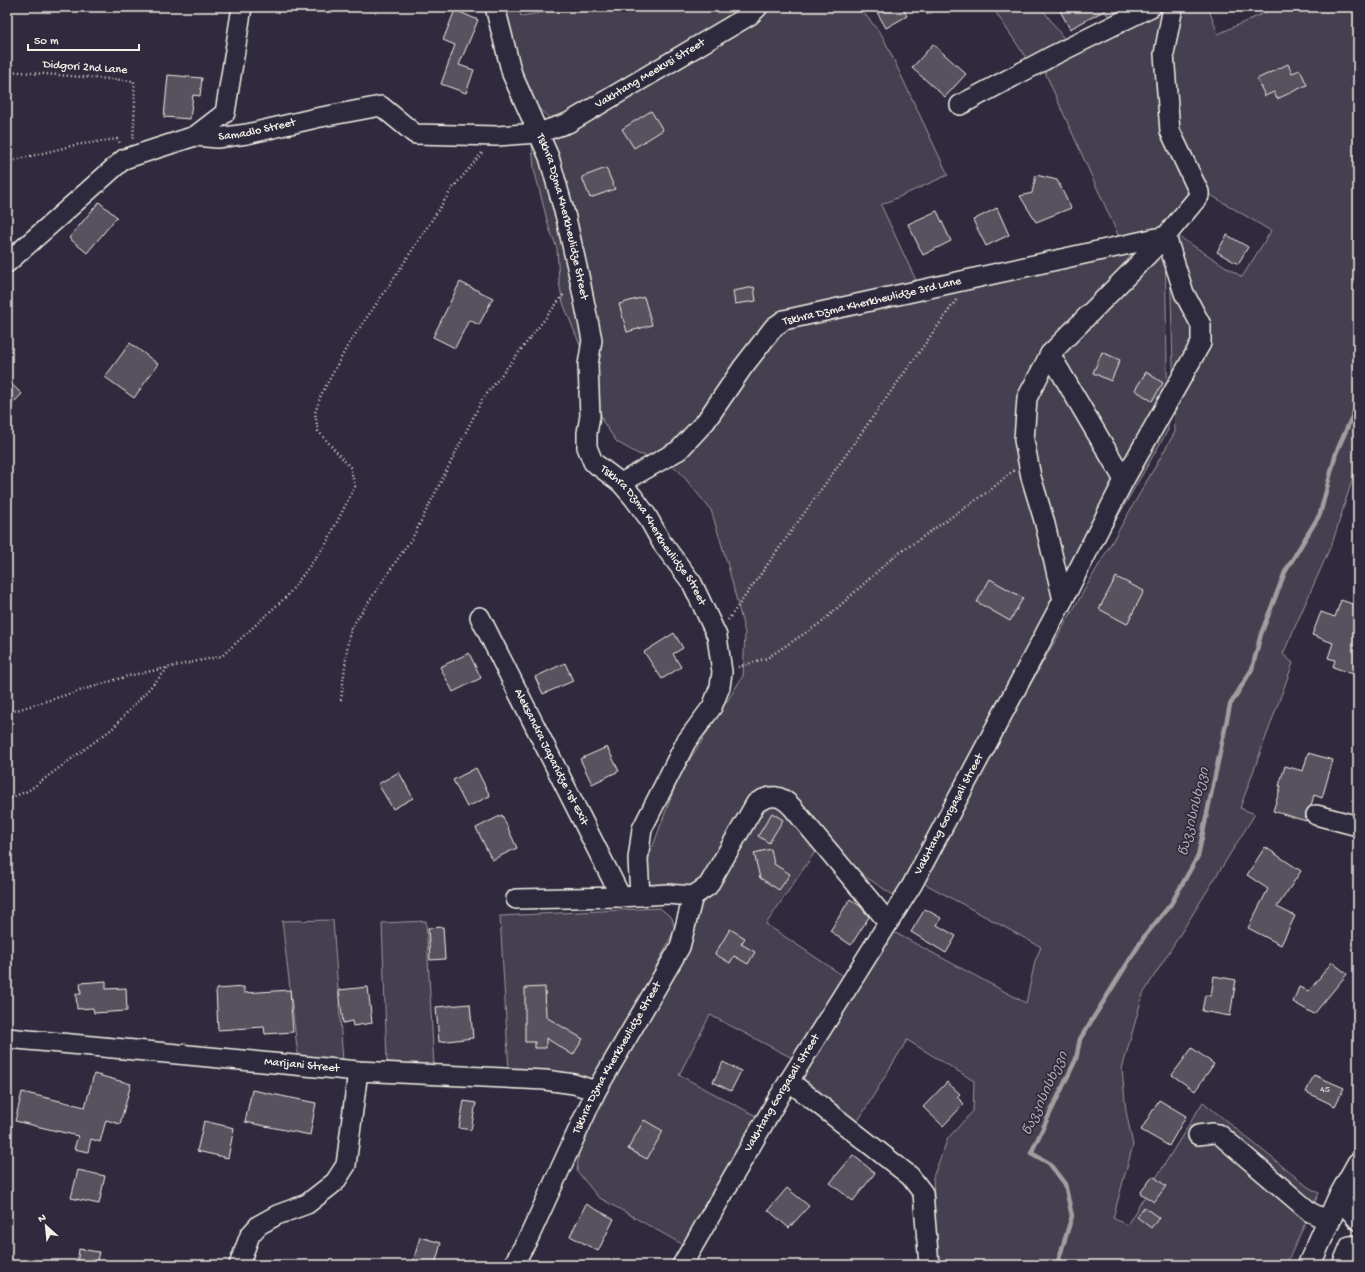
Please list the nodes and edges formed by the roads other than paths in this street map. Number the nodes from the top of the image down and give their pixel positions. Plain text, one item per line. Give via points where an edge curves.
1 (242, 7) edge
2 (495, 7) edge
3 (1151, 7) edge
4 (1173, 7) edge
5 (752, 10) edge
6 (960, 105) dead end
7 (538, 134) junction
8 (195, 136) junction
9 (1166, 236) junction
10 (7, 263) edge
11 (1050, 354) junction
12 (1124, 480) junction
13 (621, 483) junction
14 (1063, 600) junction
15 (480, 617) dead end
16 (1316, 815) dead end
17 (1358, 826) edge
18 (640, 896) junction
19 (693, 896) junction
20 (621, 897) junction
21 (516, 899) dead end
22 (888, 922) junction
23 (7, 1038) edge
24 (358, 1071) junction
25 (789, 1081) junction
26 (596, 1091) junction
27 (1198, 1134) dead end
28 (1358, 1164) edge
29 (1339, 1198) junction
30 (1358, 1220) edge
31 (1328, 1221) junction
32 (1358, 1245) edge
33 (239, 1265) edge
34 (513, 1265) edge
35 (682, 1265) edge
36 (929, 1265) edge
37 (1309, 1265) edge
38 (1342, 1265) edge

1 - 8 street via 225,113
2 - 7 street, Tskhra Dzma Kherkheulidze Street via 512,74
3 - 6 street
4 - 9 street via 1164,54 1170,130 1199,196
5 - 7 street, Vakhtang Meekvsi Street via 568,123
7 - 8 street, Samadlo Street via 415,134 381,106 247,134 217,138
7 - 13 street, Tskhra Dzma Kherkheulidze Street via 549,157 566,218 592,340 588,365 590,416 587,447 593,462
8 - 10 street, Samadlo Street via 124,159
9 - 11 street
9 - 12 street, Vakhtang Gorgasali Street via 1184,294 1200,325 1201,343
9 - 13 street, Tskhra Dzma Kherkheulidze 3rd Lane via 784,320 774,327 706,421 679,450
11 - 12 street
11 - 14 street via 1027,398 1024,440
12 - 14 street, Vakhtang Gorgasali Street
13 - 18 street, Tskhra Dzma Kherkheulidze Street via 647,516 662,543 692,583 717,636 722,672 720,687 712,707 686,742 642,829 638,859
14 - 22 street, Vakhtang Gorgasali Street via 912,885
15 - 20 street, Aleksandra Japaridze 1st Exit
16 - 17 street
18 - 19 street
18 - 20 street
19 - 22 street via 708,886 756,803 776,796 786,800
19 - 26 street, Tskhra Dzma Kherkheulidze Street via 680,947
20 - 21 street
22 - 25 street, Vakhtang Gorgasali Street
23 - 24 street, Marijani Street
24 - 26 street, Marijani Street via 545,1080 574,1084
24 - 33 street via 346,1165 335,1182 307,1204 259,1225 250,1235
25 - 35 street, Vakhtang Gorgasali Street
25 - 36 street via 910,1176 923,1193
26 - 34 street, Tskhra Dzma Kherkheulidze Street via 529,1237
27 - 31 street via 1219,1134 1310,1212
28 - 29 main road
29 - 30 street
29 - 31 main road
31 - 37 main road
32 - 38 street via 1348,1248

